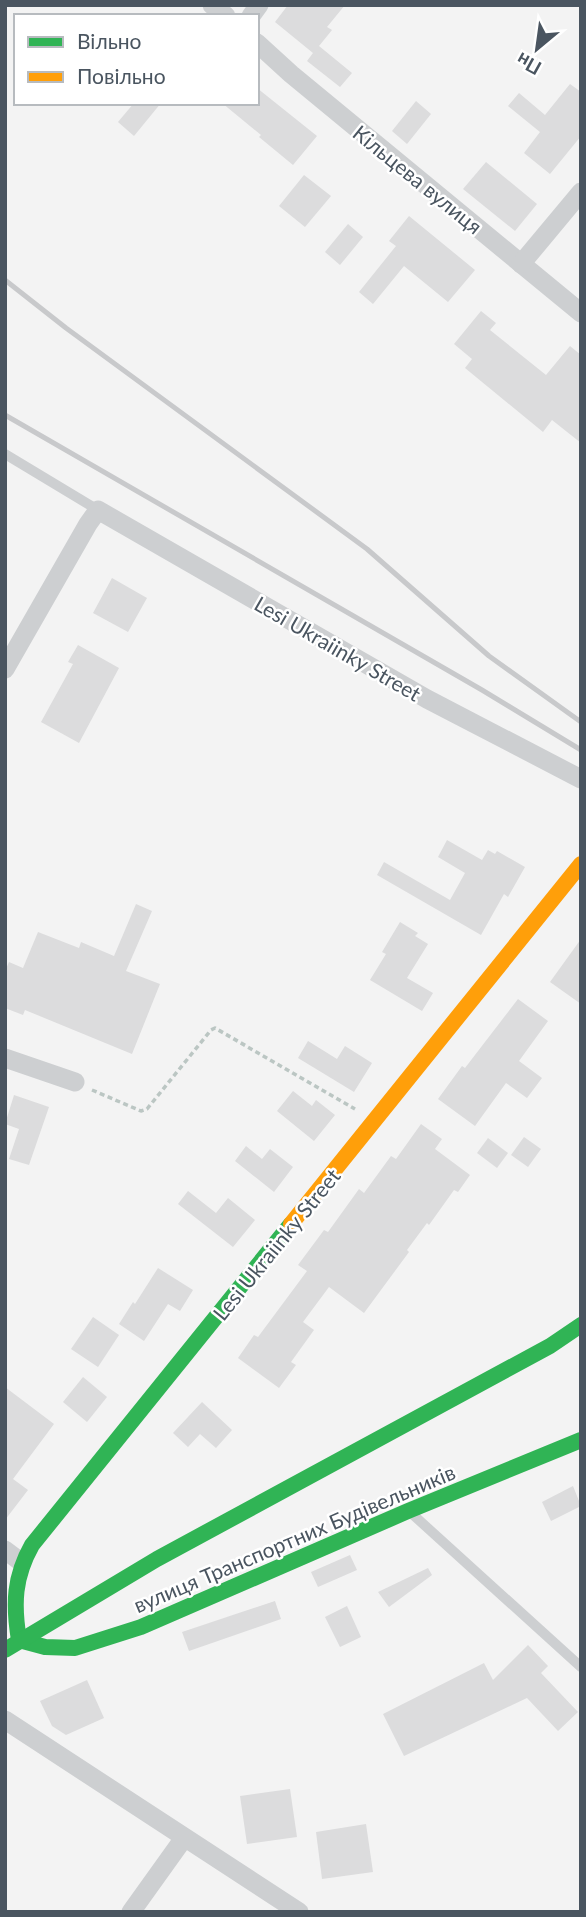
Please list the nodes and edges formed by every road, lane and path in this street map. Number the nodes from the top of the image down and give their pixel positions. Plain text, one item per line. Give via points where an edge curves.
1 (259, 45) edge
2 (581, 192) edge
3 (521, 264) junction
4 (581, 313) edge
5 (5, 454) edge
6 (98, 510) junction
7 (5, 669) edge
8 (581, 779) edge
9 (581, 864) edge
10 (5, 1058) edge
11 (75, 1082) joint
12 (375, 1121) junction
13 (581, 1325) edge
14 (581, 1440) edge
15 (408, 1511) junction
16 (5, 1550) edge
17 (21, 1562) junction
18 (12, 1645) edge
19 (581, 1667) edge
20 (5, 1720) edge
21 (184, 1838) junction
22 (131, 1912) edge
23 (299, 1912) edge

1 - 3 street, Кільцева вулиця
2 - 3 street
3 - 4 street, Кільцева вулиця
5 - 6 lane
6 - 7 street
6 - 8 street, Lesi Ukraiinky Street via 428,699
9 - 12 street, Lesi Ukraiinky Street
10 - 11 street
11 - 12 path via 147,1110 215,1028
12 - 17 street, Lesi Ukraiinky Street
13 - 18 street via 157,1559
14 - 15 street, вулиця Транспортних Будівельників
15 - 18 street, вулиця Транспортних Будівельників via 141,1627 75,1648
15 - 19 lane
16 - 17 street
17 - 18 street, Lesi Ukraiinky Street
20 - 21 street
21 - 22 street
21 - 23 street

